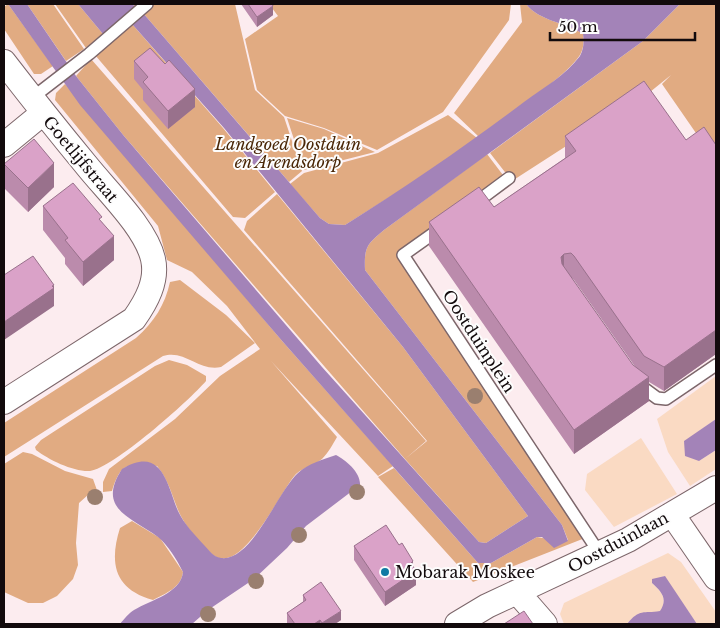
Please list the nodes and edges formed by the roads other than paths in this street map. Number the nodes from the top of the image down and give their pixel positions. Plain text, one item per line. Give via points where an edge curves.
1 (145, 6) edge
2 (4, 62) edge
3 (41, 99) junction
4 (4, 145) edge
5 (509, 178) dead end
6 (464, 211) edge
7 (448, 222) edge
8 (716, 365) edge
9 (633, 378) edge
10 (4, 402) edge
11 (716, 488) edge
12 (672, 514) junction
13 (600, 554) junction
14 (716, 578) edge
15 (518, 593) junction
16 (457, 624) edge
17 (483, 624) edge
18 (545, 624) edge

1 - 3 lane via 74,65
2 - 3 street, Goetlijfstraat
3 - 4 street
3 - 10 street, Goetlijfstraat via 147,243 154,260 153,280 146,301 134,319
5 - 6 lane
7 - 13 lane, Oostduinplein via 403,255
8 - 9 lane via 666,399 657,398
11 - 12 street, Oostduinlaan
12 - 13 street, Oostduinlaan
12 - 14 street
13 - 15 street, Oostduinlaan
15 - 16 street, Oostduinlaan
15 - 17 street, Oostduinlaan
15 - 18 street

